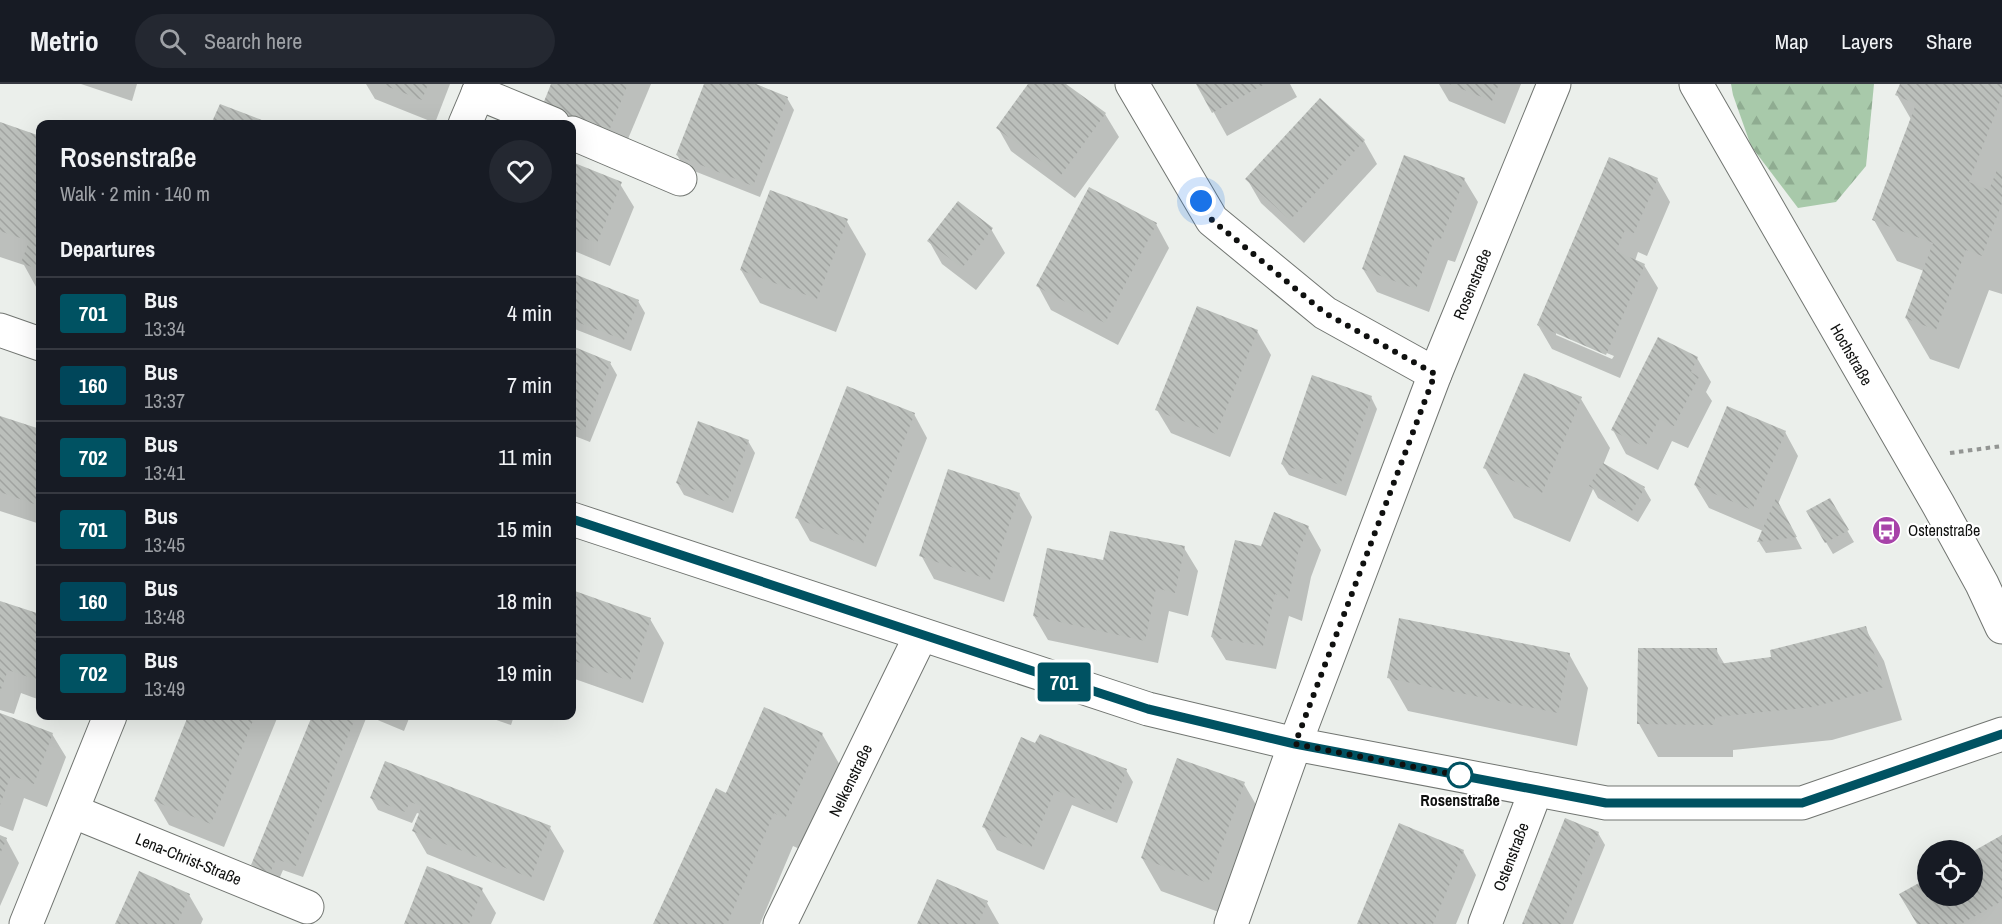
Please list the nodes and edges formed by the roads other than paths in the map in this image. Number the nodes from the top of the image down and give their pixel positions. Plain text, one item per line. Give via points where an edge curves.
1 (1132, 84) edge
2 (1554, 84) edge
3 (1696, 84) edge
4 (480, 88) edge
5 (467, 120) edge
6 (545, 120) edge
7 (576, 135) edge
8 (680, 179) dead end
9 (0, 330) edge
10 (36, 343) edge
11 (1435, 374) junction
12 (576, 520) edge
13 (2002, 627) edge
14 (921, 635) junction
15 (108, 720) edge
16 (2002, 734) edge
17 (1295, 744) junction
18 (1536, 790) junction
19 (72, 811) junction
20 (307, 907) dead end
21 (26, 924) edge
22 (780, 924) edge
23 (1231, 924) edge
24 (1485, 924) edge

1 - 11 street via 1212,220 1325,313
2 - 11 street, Rosenstraße
3 - 13 street, Hochstraße via 1911,458
4 - 5 street
4 - 6 street
7 - 8 street
9 - 10 street
11 - 17 street, Rosenstraße
12 - 14 street
14 - 17 street via 1148,709
14 - 22 street, Nelkenstraße
15 - 19 street
16 - 18 street via 1802,803 1606,803
17 - 18 street
17 - 23 street, Rosenstraße
18 - 24 street, Ostenstraße
19 - 20 street, Lena-Christ-Straße
19 - 21 street

